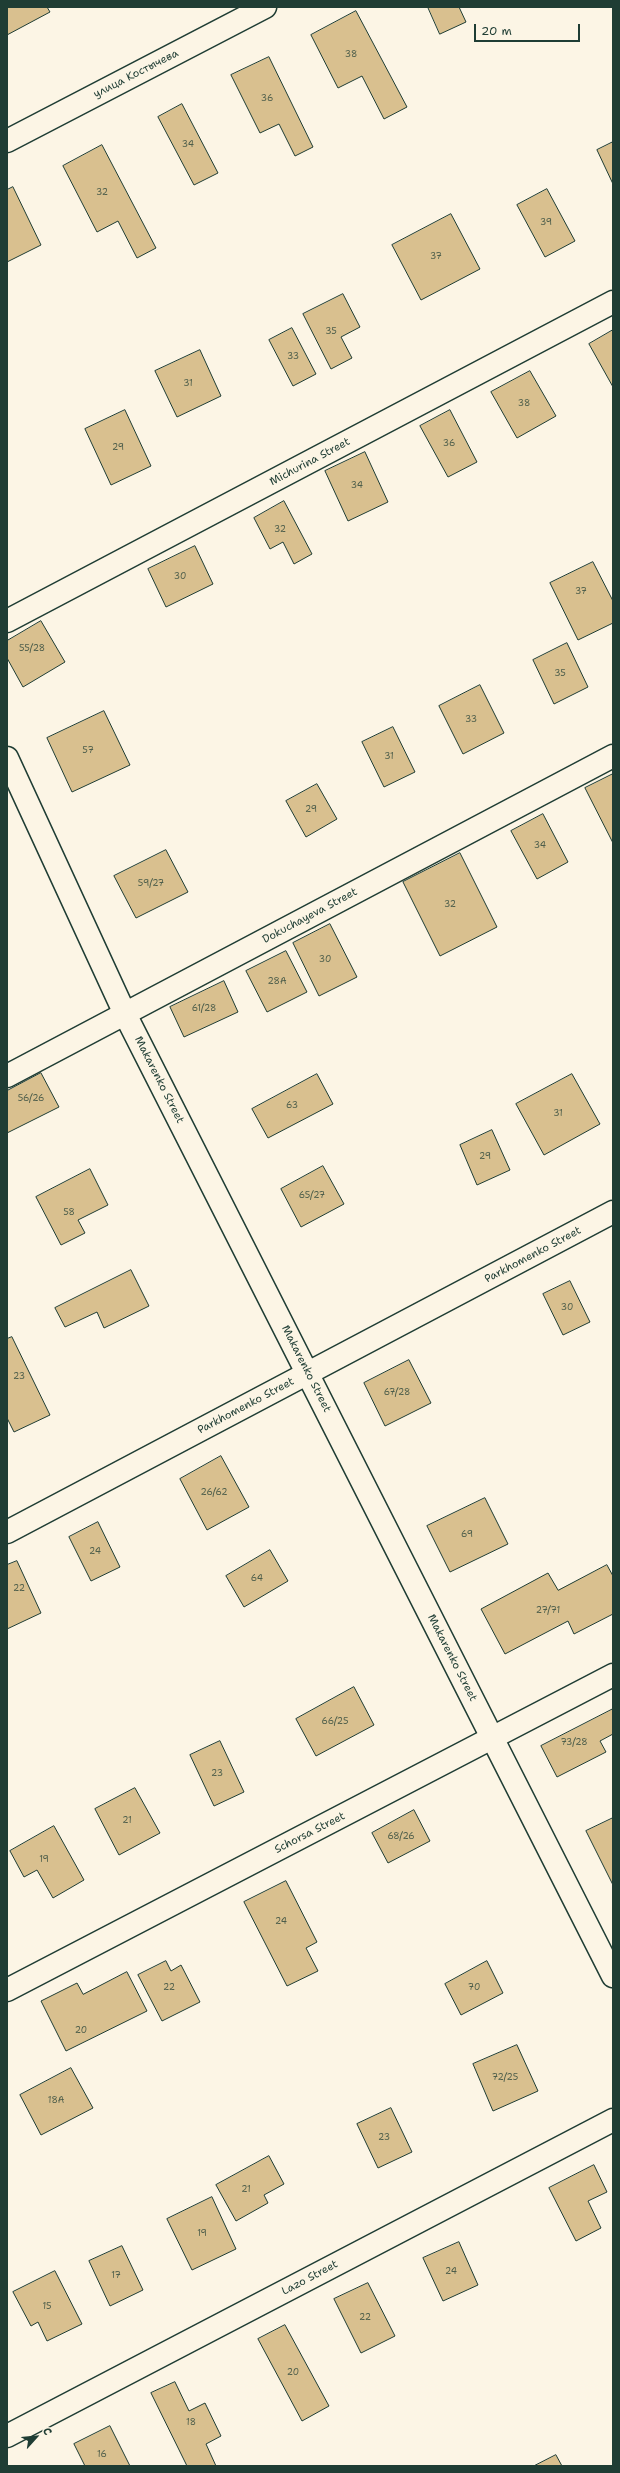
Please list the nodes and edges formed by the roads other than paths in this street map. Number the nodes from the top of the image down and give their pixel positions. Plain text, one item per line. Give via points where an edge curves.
1 (265, 7) edge
2 (7, 141) edge
3 (613, 302) edge
4 (7, 621) edge
5 (613, 756) edge
6 (7, 758) edge
7 (126, 1014) junction
8 (7, 1076) edge
9 (613, 1212) edge
10 (308, 1373) junction
11 (7, 1532) edge
12 (613, 1675) edge
13 (492, 1738) junction
14 (613, 1976) edge
15 (7, 1990) edge
16 (613, 2120) edge
17 (7, 2436) edge

1 - 2 street, улица Костычева
3 - 4 street, Michurina Street
5 - 7 street, Dokuchayeva Street
6 - 7 street, Makarenko Street
7 - 8 street, Dokuchayeva Street
7 - 10 street, Makarenko Street
9 - 10 street, Parkhomenko Street
10 - 11 street, Parkhomenko Street
10 - 13 street, Makarenko Street
12 - 13 street, Schorsa Street
13 - 14 street, Makarenko Street
13 - 15 street, Schorsa Street
16 - 17 street, Lazo Street

